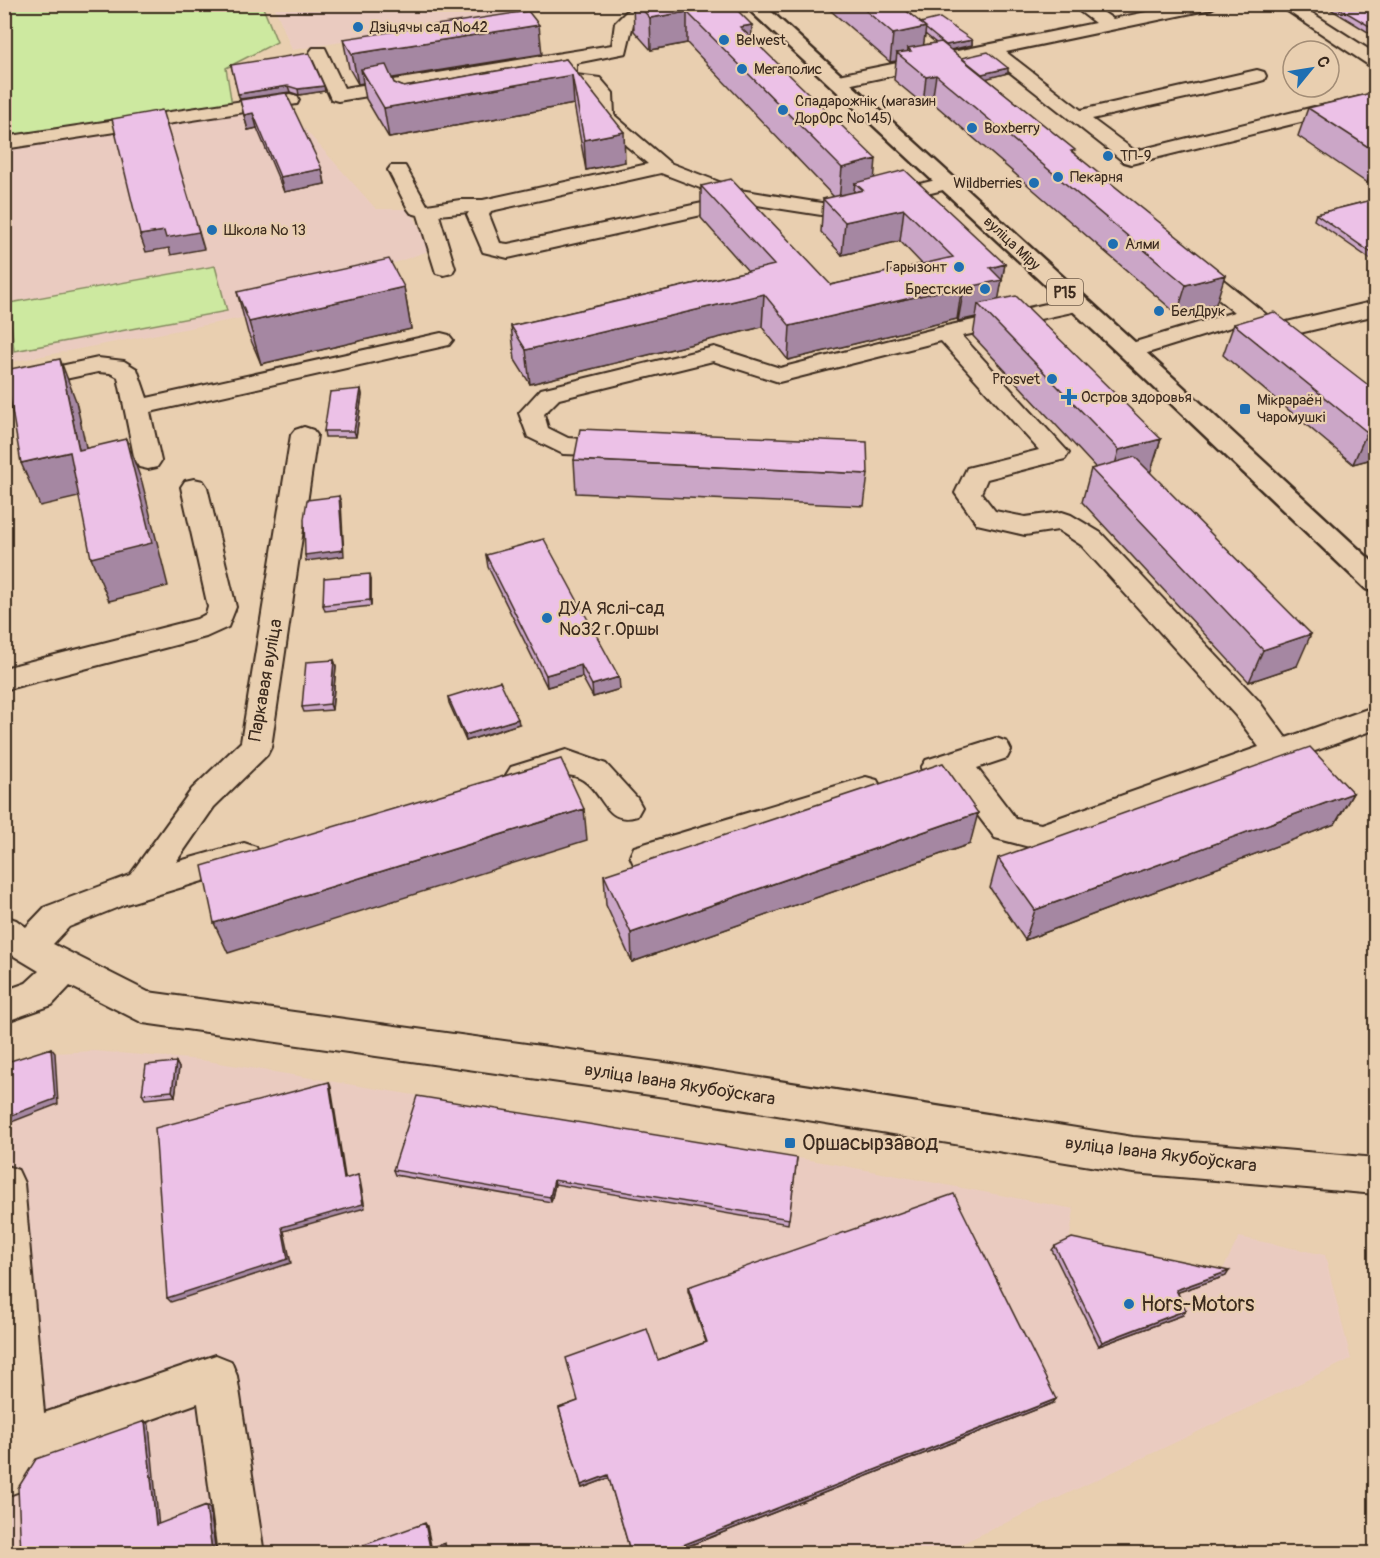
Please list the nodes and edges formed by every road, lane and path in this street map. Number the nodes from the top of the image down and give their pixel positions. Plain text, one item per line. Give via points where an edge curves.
1 (660, 4) edge
2 (753, 4) edge
3 (1078, 4) edge
4 (1211, 4) edge
5 (1285, 4) edge
6 (640, 6) edge
7 (1111, 25) junction
8 (924, 46) edge
9 (992, 50) junction
10 (319, 52) dead end
11 (567, 59) junction
12 (941, 60) junction
13 (1376, 62) edge
14 (959, 75) edge
15 (1257, 76) dead end
16 (567, 80) junction
17 (838, 81) junction
18 (398, 86) junction
19 (522, 88) edge
20 (290, 100) edge
21 (442, 102) edge
22 (1314, 113) edge
23 (1078, 117) junction
24 (4, 143) edge
25 (663, 167) junction
26 (398, 170) dead end
27 (948, 183) junction
28 (756, 198) junction
29 (483, 206) junction
30 (427, 211) junction
31 (1169, 247) edge
32 (444, 268) dead end
33 (1078, 304) junction
34 (1376, 308) edge
35 (1251, 314) junction
36 (1274, 332) junction
37 (946, 333) junction
38 (441, 340) dead end
39 (1130, 351) junction
40 (1301, 354) edge
41 (4, 385) edge
42 (137, 408) junction
43 (304, 435) dead end
44 (645, 449) edge
45 (148, 461) dead end
46 (194, 487) dead end
47 (1376, 582) edge
48 (4, 679) edge
49 (1376, 717) edge
50 (996, 750) dead end
51 (1280, 752) junction
52 (955, 762) junction
53 (498, 782) edge
54 (626, 807) dead end
55 (268, 849) edge
56 (646, 856) dead end
57 (141, 886) junction
58 (16, 939) edge
59 (66, 967) junction
60 (4, 1007) edge
61 (1376, 1176) edge
62 (4, 1184) edge
63 (15, 1459) edge
64 (241, 1554) edge

1 - 6 street
2 - 17 main road, вуліца Міру / Р15
3 - 7 street
4 - 7 street
5 - 13 street
6 - 11 street via 624,23 620,49
7 - 9 street
8 - 12 street
9 - 12 street
9 - 23 street
10 - 18 street via 338,95
11 - 16 street
11 - 18 street
12 - 14 street
12 - 17 street
15 - 23 street
16 - 19 street
16 - 25 street via 593,82 603,93 604,117
17 - 27 main road, вуліца Міру / Р15
18 - 21 street via 408,108
20 - 24 street
22 - 23 street via 1131,158
25 - 28 street via 736,195
25 - 29 street
26 - 30 street via 418,209
27 - 28 street via 834,211
27 - 33 main road, вуліца Міру / Р15
28 - 29 street via 508,251 491,247 478,215
29 - 30 street
30 - 32 street
31 - 35 street
33 - 37 street
33 - 39 main road, вуліца Міру / Р15
34 - 36 street
35 - 36 street
35 - 39 street
36 - 40 street
37 - 44 street via 779,375 714,354 550,394 531,413 537,432 563,446
37 - 51 street via 1056,453 976,474 968,493 986,518 1026,526 1062,521 1091,539 1248,708
38 - 42 street
39 - 47 main road, вуліца Міру / Р15
41 - 42 street via 98,365 116,366 129,374
42 - 45 street
43 - 57 street, Паркавая вуліца via 256,747 203,798
46 - 48 street via 222,607 218,620 206,627
49 - 51 street
50 - 52 street
51 - 52 street via 1041,837 1006,829
52 - 56 street
53 - 54 street via 567,762 595,772
55 - 57 street
57 - 58 street via 57,917
58 - 59 street, вуліца Івана Якубоўскага
59 - 60 street via 39,994
59 - 61 street, вуліца Івана Якубоўскага via 143,1007 672,1081 1133,1155
62 - 63 street
63 - 64 street via 216,1376

